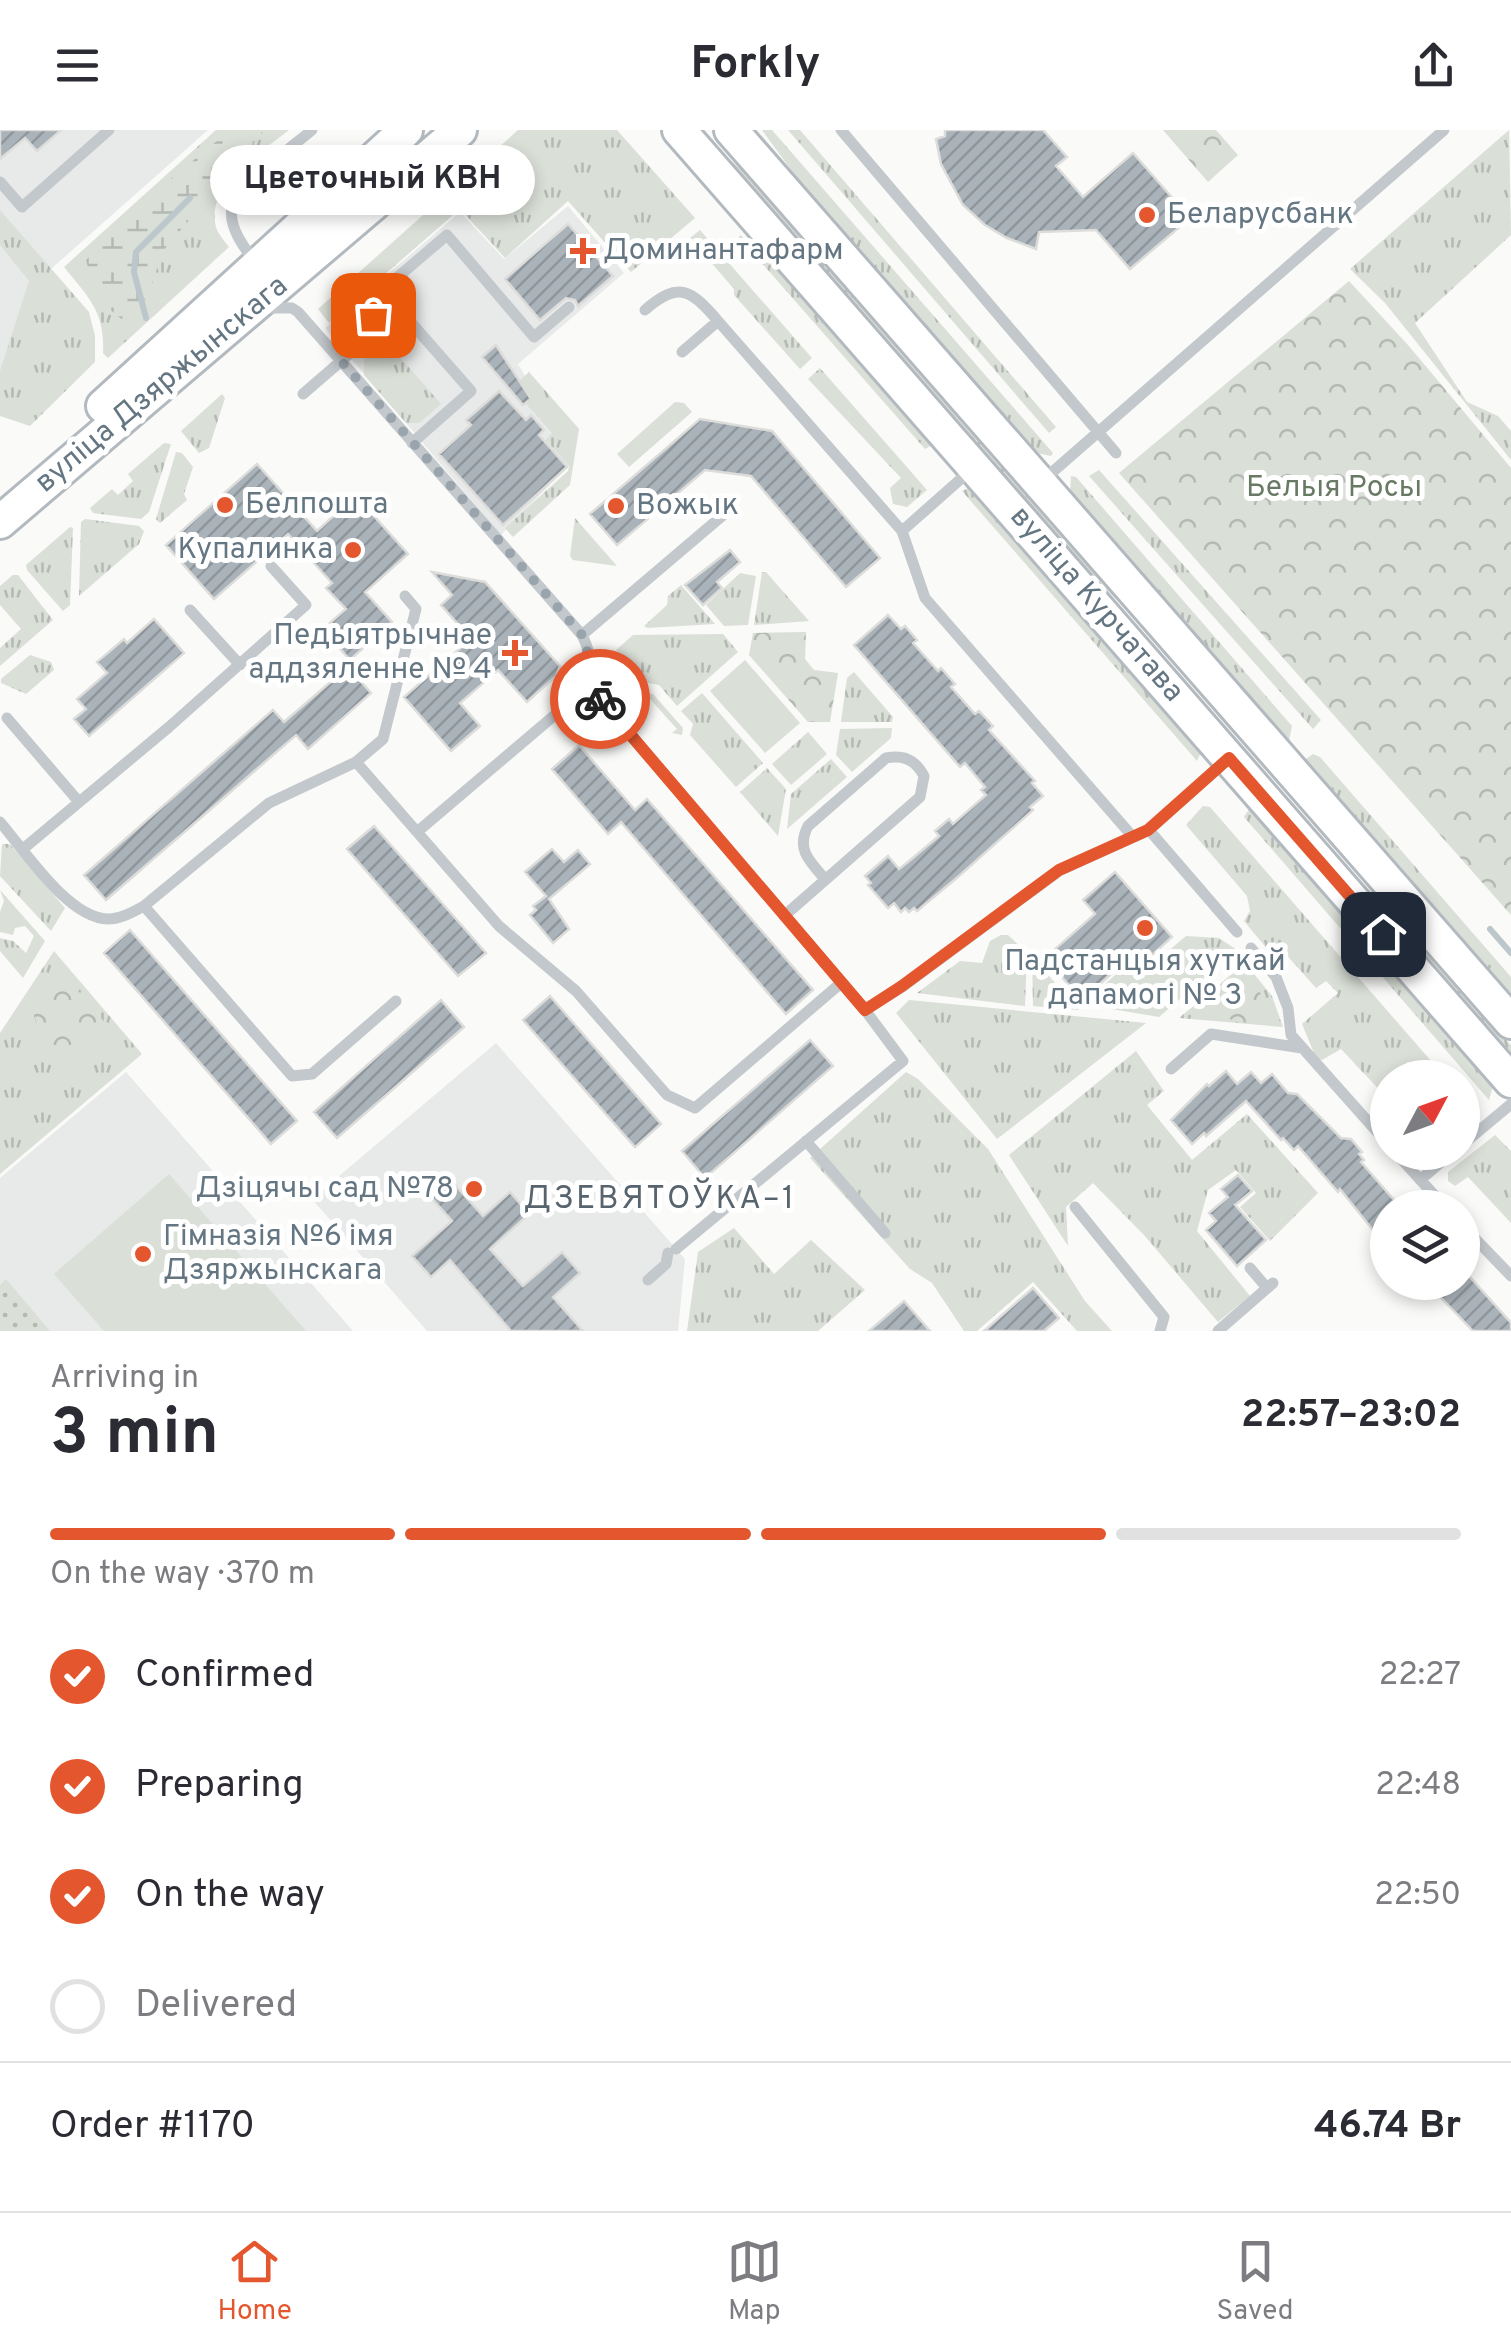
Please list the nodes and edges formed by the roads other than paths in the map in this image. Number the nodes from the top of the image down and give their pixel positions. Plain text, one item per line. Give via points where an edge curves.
1 (110, 130) edge
2 (312, 130) edge
3 (406, 130) edge
4 (460, 130) edge
5 (679, 130) edge
6 (731, 130) edge
7 (841, 130) edge
8 (1444, 130) edge
9 (0, 182) edge
10 (303, 264) junction
11 (259, 265) junction
12 (569, 306) dead end
13 (645, 310) dead end
14 (243, 316) junction
15 (301, 316) junction
16 (718, 321) junction
17 (382, 325) junction
18 (682, 352) dead end
19 (341, 361) junction
20 (302, 394) dead end
21 (1098, 432) junction
22 (412, 443) junction
23 (1116, 453) dead end
24 (975, 466) junction
25 (1041, 482) junction
26 (0, 499) edge
27 (722, 516) dead end
28 (0, 522) edge
29 (902, 531) junction
30 (270, 566) dead end
31 (405, 596) dead end
32 (190, 610) dead end
33 (582, 635) junction
34 (240, 665) junction
35 (589, 686) junction
36 (8, 718) dead end
37 (1259, 733) junction
38 (1229, 758) junction
39 (356, 762) junction
40 (79, 802) junction
41 (2, 827) edge
42 (1148, 830) junction
43 (417, 832) junction
44 (1133, 837) junction
45 (23, 849) junction
46 (824, 879) junction
47 (144, 906) junction
48 (784, 916) junction
49 (1237, 932) dead end
50 (1251, 948) dead end
51 (841, 983) junction
52 (396, 1000) dead end
53 (865, 1010) junction
54 (1511, 1022) edge
55 (1302, 1048) junction
56 (1171, 1070) dead end
57 (1511, 1081) edge
58 (1511, 1104) edge
59 (1370, 1124) edge
60 (1480, 1130) edge
61 (806, 1141) junction
62 (1411, 1170) edge
63 (1432, 1170) edge
64 (1420, 1180) junction
65 (1429, 1190) edge
66 (1075, 1207) dead end
67 (885, 1233) dead end
68 (1480, 1244) edge
69 (1250, 1268) dead end
70 (1511, 1276) edge
71 (648, 1280) dead end
72 (1160, 1331) edge
73 (1218, 1331) edge

1 - 9 lane via 22,207
2 - 11 lane via 232,206 238,234
3 - 11 main road, вуліца Дзяржынскага
4 - 10 main road, вуліца Дзяржынскага
5 - 24 main road, вуліца Курчатава
6 - 25 main road, вуліца Курчатава
7 - 21 lane
8 - 21 lane
10 - 14 main road, вуліца Дзяржынскага
10 - 15 lane via 294,291
11 - 26 main road, вуліца Дзяржынскага
12 - 17 lane via 534,337 447,235 364,305
13 - 16 lane via 664,294 680,292 698,299
14 - 15 lane via 279,306
14 - 28 main road, вуліца Дзяржынскага
15 - 19 lane
16 - 18 lane
16 - 29 lane
17 - 19 lane
17 - 22 lane via 400,310 471,391
19 - 20 lane
19 - 22 lane
21 - 23 lane
21 - 25 lane
22 - 33 lane
24 - 29 lane
24 - 38 main road, вуліца Курчатава
25 - 37 main road, вуліца Курчатава
27 - 33 lane
29 - 44 lane via 925,598
30 - 34 lane via 306,605
31 - 39 lane via 416,609 383,740
32 - 34 lane
33 - 35 lane
34 - 40 lane
35 - 43 lane
35 - 48 lane
36 - 40 lane
37 - 38 main road
37 - 54 main road, вуліца Курчатава
38 - 42 lane
38 - 57 main road, вуліца Курчатава
39 - 43 lane
39 - 47 lane via 269,803
40 - 45 lane
41 - 45 lane
42 - 44 lane
42 - 49 lane
43 - 51 lane via 499,926 576,991 668,1095 695,1108
44 - 53 lane via 1059,870
45 - 47 lane via 88,915 121,918
46 - 46 lane via 920,797 919,766 886,758 808,826 802,849
46 - 48 lane
47 - 52 lane via 292,1076 312,1074
48 - 51 lane
50 - 55 lane via 1276,977 1291,1035
51 - 53 lane
53 - 61 lane via 903,1061
55 - 56 lane via 1211,1034
55 - 59 lane
58 - 60 lane
61 - 67 lane
61 - 71 lane via 672,1251
62 - 64 lane
63 - 64 lane
64 - 65 lane
66 - 72 lane via 1164,1317
68 - 70 lane
69 - 73 lane via 1270,1286

